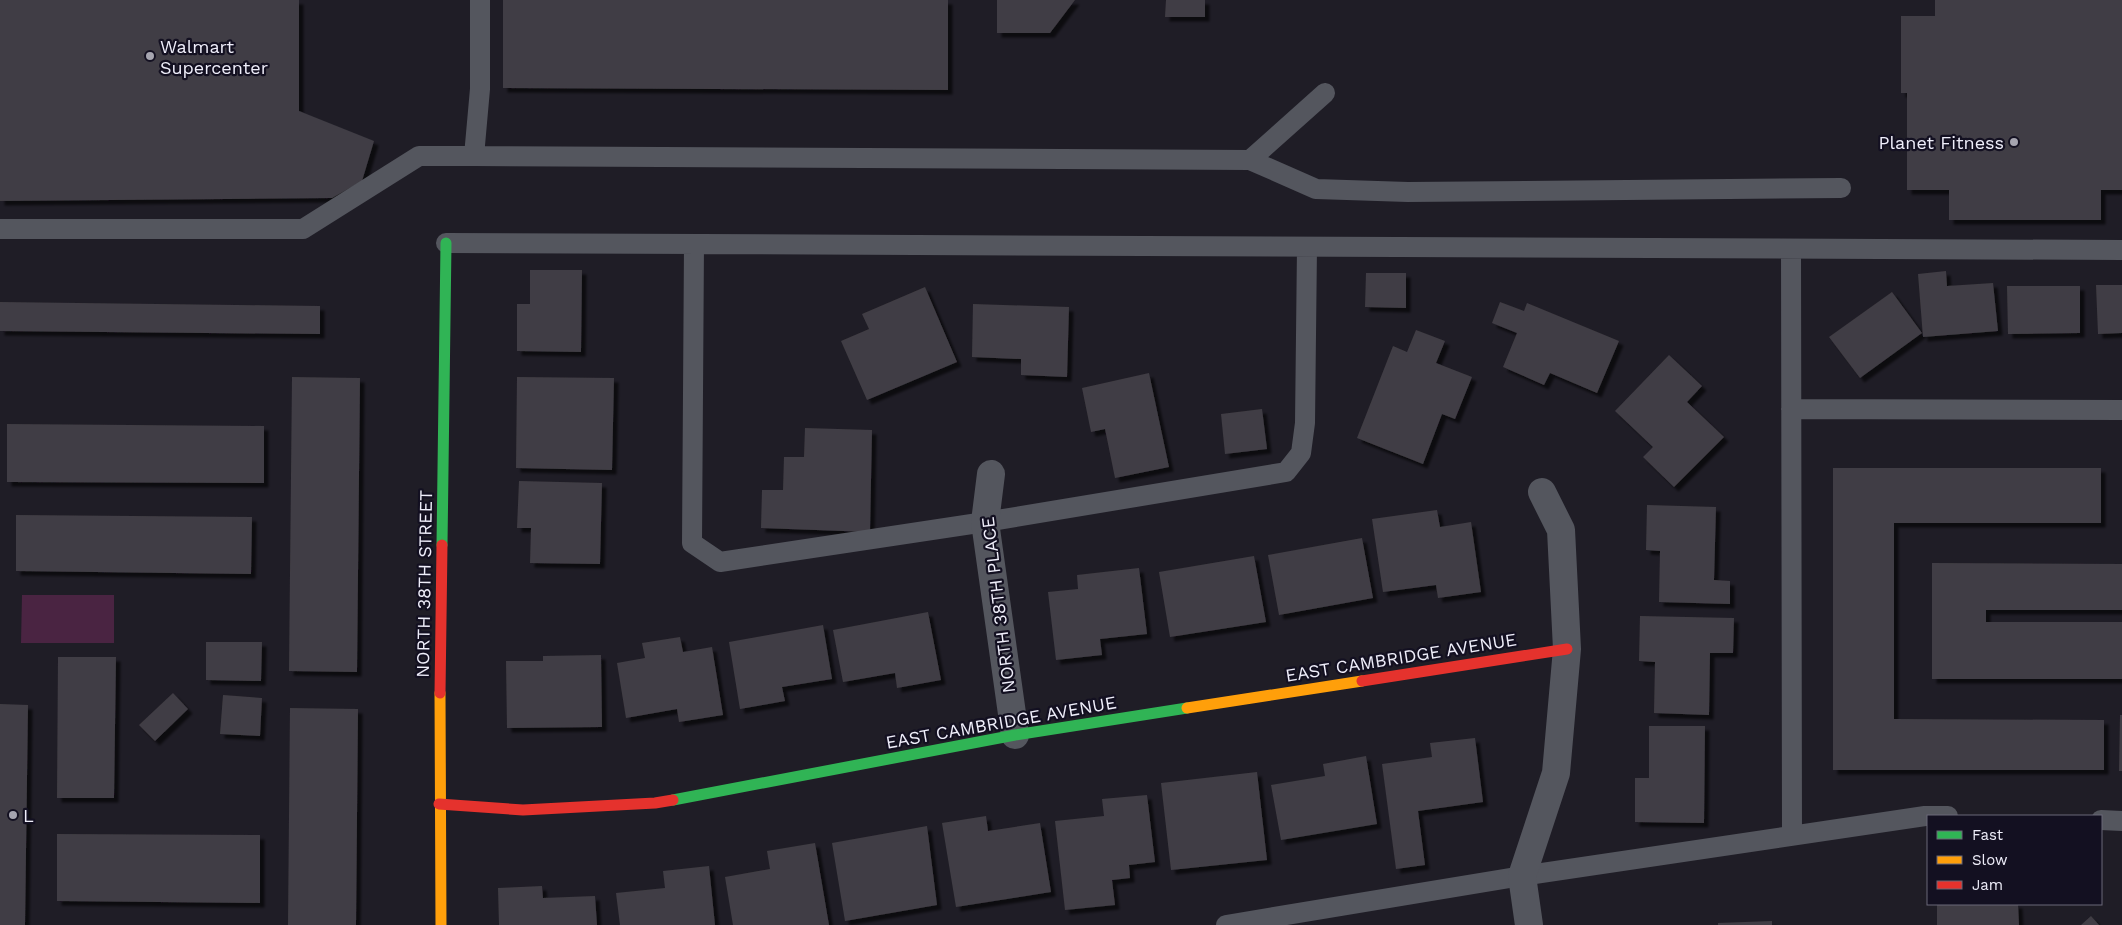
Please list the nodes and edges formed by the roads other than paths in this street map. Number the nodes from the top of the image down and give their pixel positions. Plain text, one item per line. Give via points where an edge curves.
1 (480, 0) edge
2 (1325, 93) dead end
3 (474, 156) junction
4 (1250, 160) junction
5 (1841, 188) dead end
6 (0, 229) edge
7 (446, 243) joint
8 (694, 244) junction
9 (1307, 247) junction
10 (1791, 249) junction
11 (2122, 250) edge
12 (1791, 410) junction
13 (2122, 410) edge
14 (990, 474) dead end
15 (1542, 492) dead end
16 (985, 522) junction
17 (1567, 649) junction
18 (1015, 735) junction
19 (439, 804) junction
20 (1927, 816) edge
21 (2102, 820) edge
22 (2122, 821) edge
23 (1792, 836) junction
24 (1522, 876) junction
25 (441, 925) edge
26 (1226, 925) edge
27 (1529, 925) edge

1 - 3 lane via 480,89
2 - 4 lane
3 - 4 lane
3 - 6 lane via 419,156 304,229
4 - 5 lane via 1316,189 1408,192
7 - 8 lane
7 - 19 street, NORTH 38TH STREET
8 - 9 lane
8 - 16 lane via 692,543 720,562
9 - 10 lane
9 - 16 lane via 1305,423 1301,453 1286,472
10 - 11 lane
10 - 12 lane
12 - 13 lane
12 - 23 lane
14 - 16 street, NORTH 38TH PLACE
15 - 17 street via 1561,530
16 - 18 street, NORTH 38TH PLACE
17 - 18 street, EAST CAMBRIDGE AVENUE
17 - 24 street via 1556,773
18 - 19 street, EAST CAMBRIDGE AVENUE via 655,803 523,810
19 - 25 street, NORTH 38TH STREET
20 - 23 lane
21 - 22 lane
23 - 24 lane
24 - 26 lane
24 - 27 street

